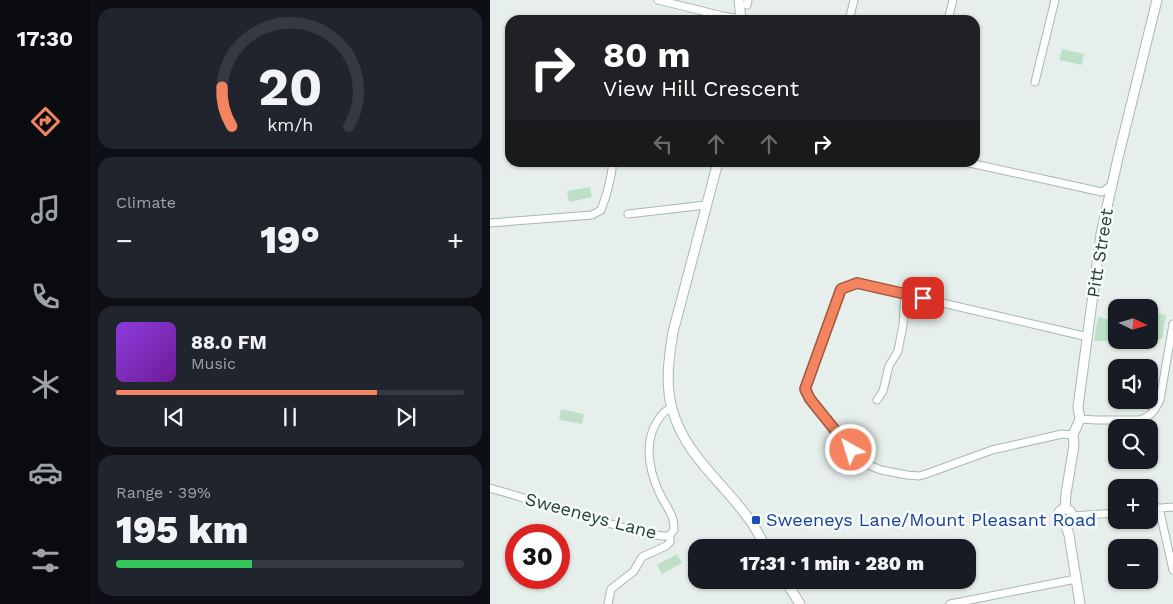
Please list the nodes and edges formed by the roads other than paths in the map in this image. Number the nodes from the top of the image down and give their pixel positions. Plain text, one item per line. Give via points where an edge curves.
1 (658, 0) edge
2 (854, 0) edge
3 (953, 0) edge
4 (1056, 0) edge
5 (1157, 0) edge
6 (745, 2) edge
7 (719, 15) edge
8 (742, 15) edge
9 (850, 15) edge
10 (949, 15) edge
11 (1035, 82) dead end
12 (980, 165) edge
13 (612, 167) edge
14 (717, 167) edge
15 (1112, 185) junction
16 (706, 205) junction
17 (628, 214) dead end
18 (490, 223) edge
19 (905, 294) junction
20 (1173, 324) edge
21 (1088, 337) junction
22 (878, 400) dead end
23 (672, 408) junction
24 (1080, 419) junction
25 (1073, 435) junction
26 (490, 488) edge
27 (1173, 507) edge
28 (1159, 508) joint
29 (1108, 514) edge
30 (1068, 516) junction
31 (669, 536) junction
32 (761, 539) edge
33 (1173, 570) edge
34 (1076, 579) junction
35 (791, 589) edge
36 (608, 604) edge
37 (800, 604) edge
38 (950, 604) edge
39 (1080, 604) edge

1 - 7 street
2 - 9 street
3 - 10 street
4 - 11 street
5 - 15 street, Pitt Street
6 - 8 street
12 - 15 street via 1102,192
13 - 18 street via 601,210 592,215
14 - 16 street
15 - 21 street, Pitt Street via 1101,234
16 - 17 street
16 - 23 street via 669,355
19 - 21 street
19 - 22 street via 898,350
19 - 25 street via 857,283 841,289 805,389 861,462 881,470 919,476 992,450 1062,434
20 - 24 street via 1160,400 1152,414 1139,420
21 - 24 street, Pitt Street via 1078,407
23 - 31 street, Sweeneys Lane via 662,413 656,422 648,453 658,490 675,521
23 - 32 street via 690,448 746,514
24 - 25 street, Pitt Street
25 - 30 street, Pitt Street via 1066,494
26 - 31 street, Sweeneys Lane via 645,534
27 - 28 street
28 - 33 street
29 - 30 street
30 - 34 street, Pitt Street
31 - 36 street via 670,542 666,546 642,557 634,571 611,589
34 - 38 street
34 - 39 street, Pitt Street
35 - 37 street

